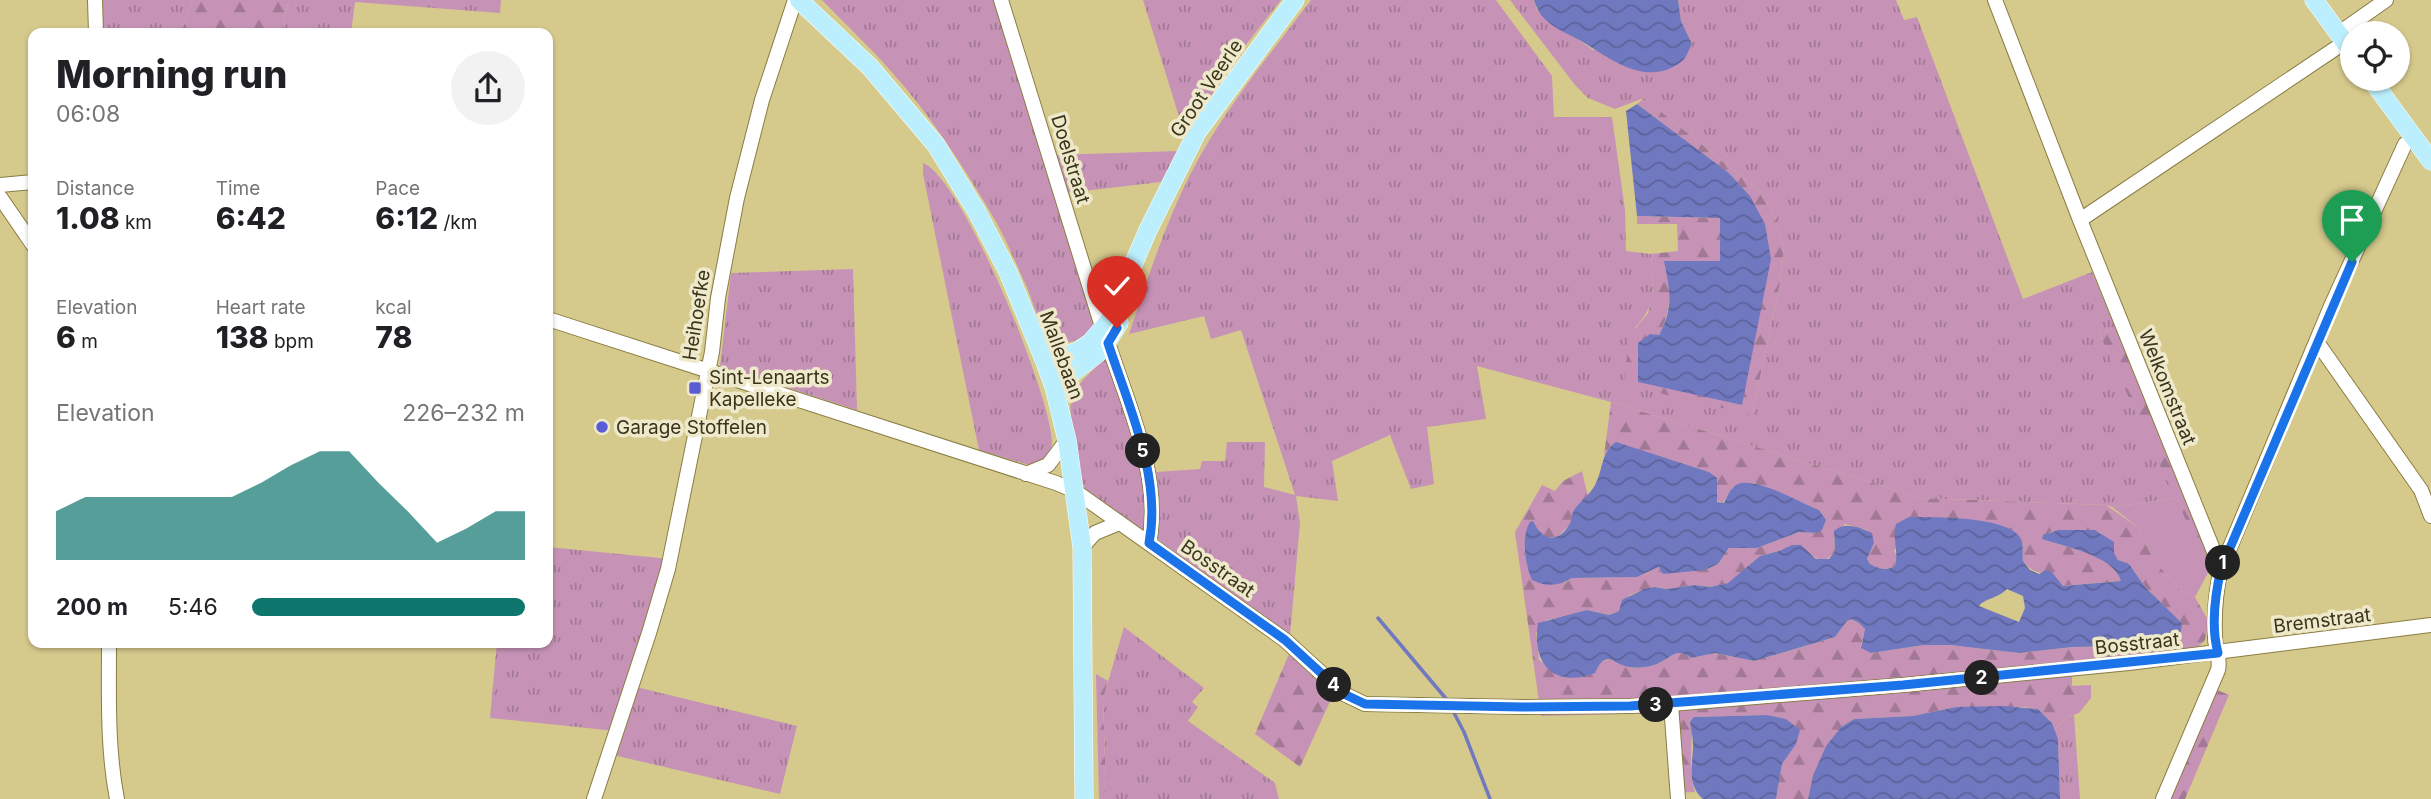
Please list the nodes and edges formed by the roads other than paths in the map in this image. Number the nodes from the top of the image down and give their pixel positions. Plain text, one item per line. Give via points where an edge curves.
1 (95, 0) edge
2 (797, 0) edge
3 (1002, 0) edge
4 (1295, 0) edge
5 (1995, 0) edge
6 (2314, 0) edge
7 (2386, 0) edge
8 (2366, 21) edge
9 (96, 28) edge
10 (2340, 35) edge
11 (2340, 45) edge
12 (2380, 91) edge
13 (2414, 139) junction
14 (2431, 161) edge
15 (28, 182) edge
16 (0, 185) edge
17 (0, 197) edge
18 (2080, 220) junction
19 (28, 238) edge
20 (553, 321) edge
21 (1106, 336) junction
22 (2317, 342) junction
23 (1045, 362) junction
24 (708, 370) junction
25 (1054, 387) junction
26 (1067, 440) junction
27 (1026, 474) junction
28 (1075, 491) junction
29 (2431, 516) edge
30 (1119, 523) junction
31 (1149, 543) junction
32 (1082, 547) junction
33 (2221, 569) junction
34 (2431, 625) edge
35 (109, 648) edge
36 (2218, 653) junction
37 (1671, 704) junction
38 (117, 799) edge
39 (594, 799) edge
40 (1084, 799) edge
41 (1678, 799) edge
42 (2163, 799) edge

1 - 9 street
2 - 23 main road, Mallebaan via 870,67 936,145 1008,272
2 - 24 street, Heihoefke via 762,100 737,198
3 - 21 street, Doelstraat
4 - 21 main road, Groot Veerle via 1197,132
5 - 18 street, Welkomstraat
6 - 10 main road
7 - 8 street
11 - 18 street
12 - 13 main road
13 - 14 main road
13 - 22 street via 2405,144
15 - 16 street
17 - 19 street
18 - 33 street, Welkomstraat
20 - 24 street, Bosstraat
21 - 23 main road, Groot Veerle
21 - 25 main road, Groot Veerle via 1082,367
21 - 31 street, Doelstraat via 1150,474 1153,520
22 - 29 street via 2421,490
22 - 33 street
23 - 25 main road, Mallebaan
24 - 27 street, Bosstraat
24 - 39 street, Heihoefke via 667,569
25 - 26 main road, Mallebaan
26 - 27 street via 1048,465
26 - 28 main road, Mallebaan
27 - 28 street, Bosstraat
28 - 30 street, Bosstraat
28 - 32 main road, Mallebaan
30 - 31 street, Bosstraat
30 - 32 street via 1095,533
31 - 37 street, Bosstraat via 1285,640 1344,694 1365,704
32 - 40 main road, Mallebaan
33 - 36 street via 2215,626
34 - 36 street, Bremstraat
35 - 38 street
36 - 37 street, Bosstraat
36 - 42 street via 2218,670
37 - 41 street

